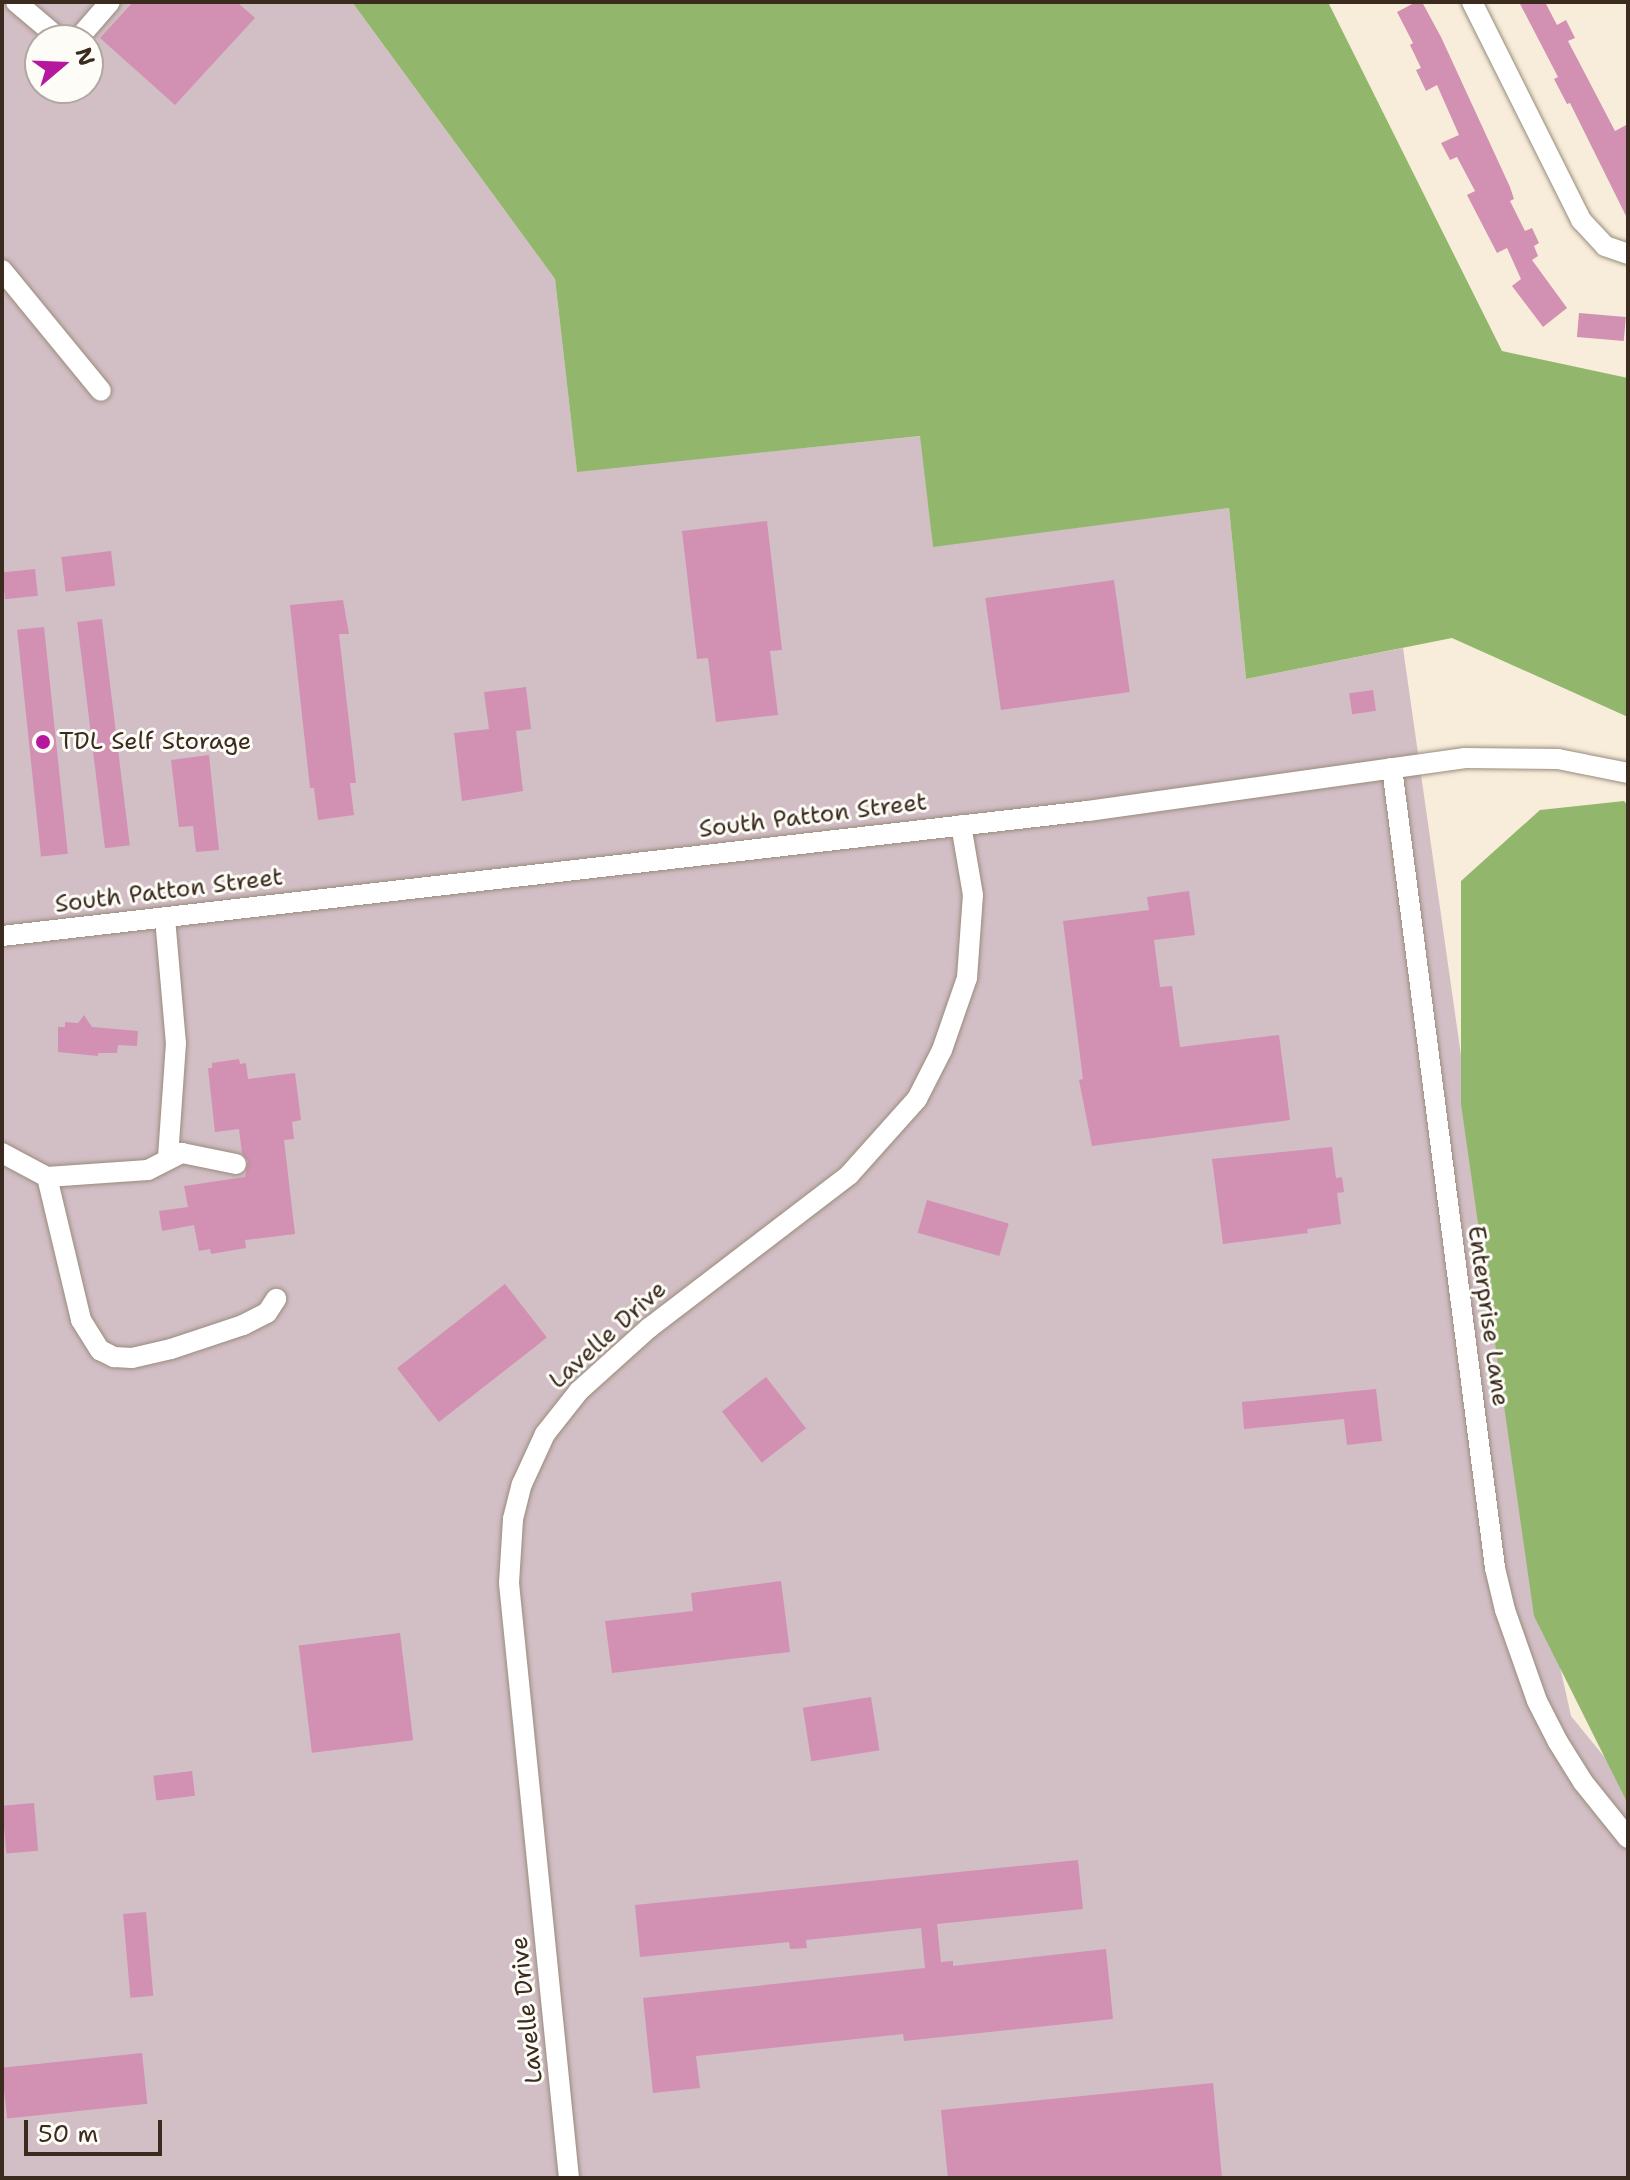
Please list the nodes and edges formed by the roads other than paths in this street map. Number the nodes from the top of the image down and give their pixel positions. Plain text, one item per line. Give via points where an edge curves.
1 (16, 2) edge
2 (110, 2) edge
3 (1472, 2) edge
4 (42, 24) edge
5 (91, 24) edge
6 (1628, 254) edge
7 (2, 270) edge
8 (101, 391) dead end
9 (1392, 768) junction
10 (1628, 773) edge
11 (961, 825) junction
12 (165, 918) junction
13 (2, 936) edge
14 (2, 1153) edge
15 (168, 1158) junction
16 (236, 1164) dead end
17 (47, 1177) junction
18 (276, 1299) dead end
19 (1628, 1838) edge
20 (569, 2178) edge

1 - 4 street
2 - 5 street
3 - 6 street via 1581,220 1605,246
7 - 8 street
9 - 10 street, South Patton Street via 1513,757 1558,759
9 - 11 street, South Patton Street
9 - 19 street, Enterprise Lane via 1493,1553 1505,1610 1537,1701 1558,1742
11 - 12 street, South Patton Street
11 - 20 street, Lavelle Drive via 973,895 967,978 942,1050 917,1099 849,1175 649,1328 579,1391 545,1434 522,1484 511,1530 509,1583
12 - 13 street, South Patton Street
12 - 15 street via 176,1043
14 - 17 street
15 - 16 street via 182,1153
15 - 17 street via 148,1170
17 - 18 street via 81,1320 100,1350 132,1358 171,1349 243,1325 267,1313

